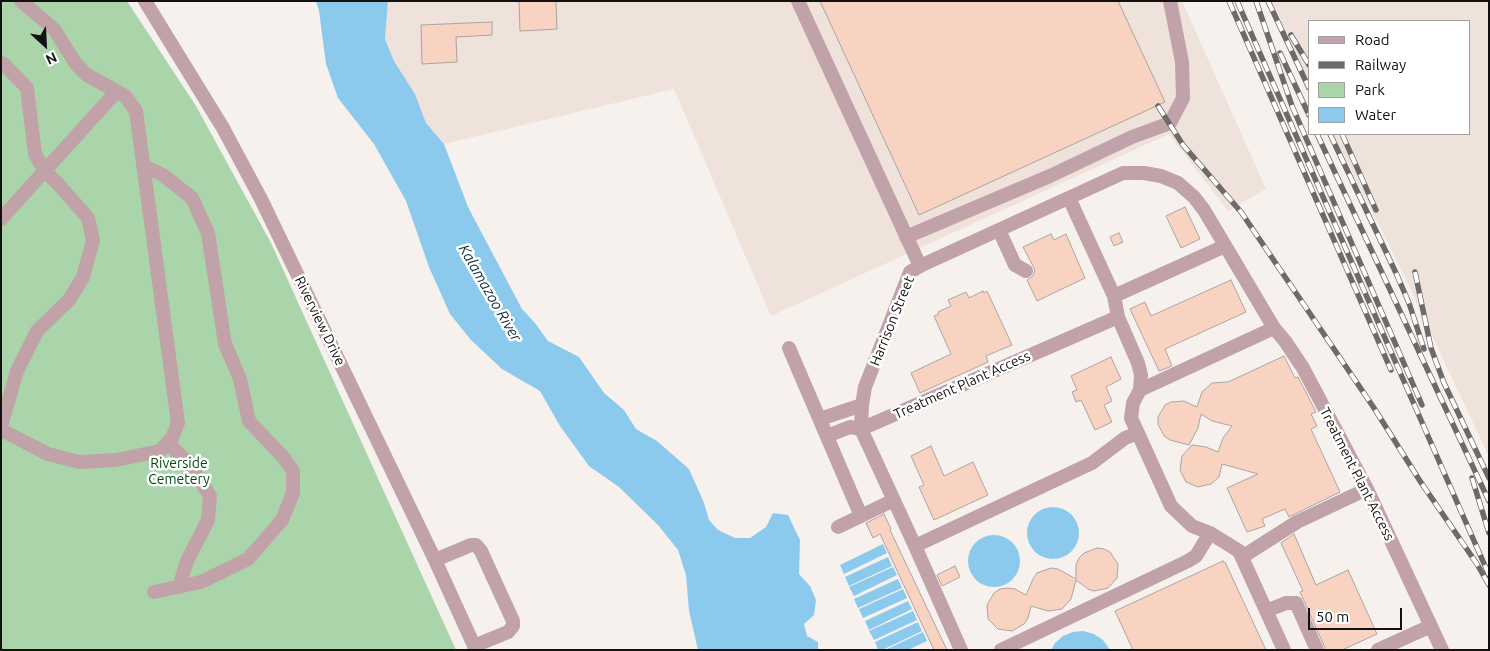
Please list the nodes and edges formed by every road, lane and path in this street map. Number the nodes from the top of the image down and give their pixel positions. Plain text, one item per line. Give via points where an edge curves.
1 (21, 1) edge
2 (145, 1) edge
3 (798, 1) edge
4 (1170, 1) edge
5 (1, 63) edge
6 (116, 92) junction
7 (144, 166) junction
8 (44, 170) junction
9 (1069, 198) junction
10 (1, 219) edge
11 (999, 230) junction
12 (906, 236) junction
13 (1225, 246) junction
14 (920, 266) junction
15 (1026, 272) dead end
16 (1114, 296) junction
17 (1118, 317) junction
18 (1274, 328) junction
19 (789, 348) dead end
20 (1140, 390) junction
21 (862, 405) junction
22 (820, 419) junction
23 (1, 426) edge
24 (1, 430) edge
25 (861, 430) junction
26 (1138, 433) junction
27 (827, 436) junction
28 (168, 443) junction
29 (1367, 489) junction
30 (894, 500) junction
31 (861, 516) junction
32 (838, 527) dead end
33 (1210, 533) junction
34 (915, 546) junction
35 (1242, 557) junction
36 (435, 560) junction
37 (179, 587) junction
38 (154, 592) dead end
39 (1266, 611) junction
40 (1431, 626) junction
41 (475, 648) edge
42 (961, 650) edge
43 (1001, 650) edge
44 (1284, 650) edge
45 (1317, 650) edge
46 (1378, 650) edge
47 (1442, 650) edge

1 - 6 street via 54,29 76,64 87,75
2 - 36 street, Riverview Drive via 223,128 261,199
3 - 12 street, Harrison Street
4 - 12 street via 1182,62 1184,98 1170,123 1132,136 1050,176
5 - 8 street via 27,88 35,154
6 - 7 street via 125,96 136,111
6 - 8 street
7 - 28 street via 178,423
7 - 37 street via 163,175 192,198 208,233 224,344 240,379 249,421 293,471 293,493 282,520 248,559 201,582
8 - 10 street
8 - 23 street via 88,218 93,240 74,292 37,331 16,371
9 - 11 street, Treatment Plant Access
9 - 13 street, Treatment Plant Access via 1123,173 1161,176 1178,183 1194,197
9 - 16 street
11 - 14 street, Treatment Plant Access
11 - 15 street via 1015,266
12 - 14 street, Harrison Street
13 - 16 street
13 - 18 street, Treatment Plant Access
14 - 21 street, Harrison Street via 910,272 865,387
16 - 17 street
17 - 20 street via 1138,363
17 - 25 street, Treatment Plant Access
18 - 20 street
18 - 29 street, Treatment Plant Access via 1302,368
19 - 22 street
20 - 26 street via 1133,403 1131,418
21 - 22 street
21 - 25 street, Harrison Street
22 - 27 street
24 - 28 street via 48,454 79,462 140,456 160,451
25 - 27 street, Treatment Plant Access via 850,427
25 - 30 street, Harrison Street
26 - 33 street via 1171,506 1192,526
26 - 34 street via 1125,438 1092,463
27 - 31 street
28 - 37 street via 191,466 210,496 208,520 187,561
29 - 35 street via 1297,522
29 - 40 street, Treatment Plant Access
30 - 31 street
30 - 34 street, Harrison Street
31 - 32 street
33 - 35 street via 1239,551
33 - 43 street via 1196,556 1188,561
34 - 42 street, Harrison Street
35 - 39 street
36 - 41 street, Riverview Drive
36 - 41 street via 476,545 513,621 508,632
37 - 38 street
39 - 44 street
39 - 45 street via 1286,603 1296,604
40 - 46 street
40 - 47 street, Treatment Plant Access

